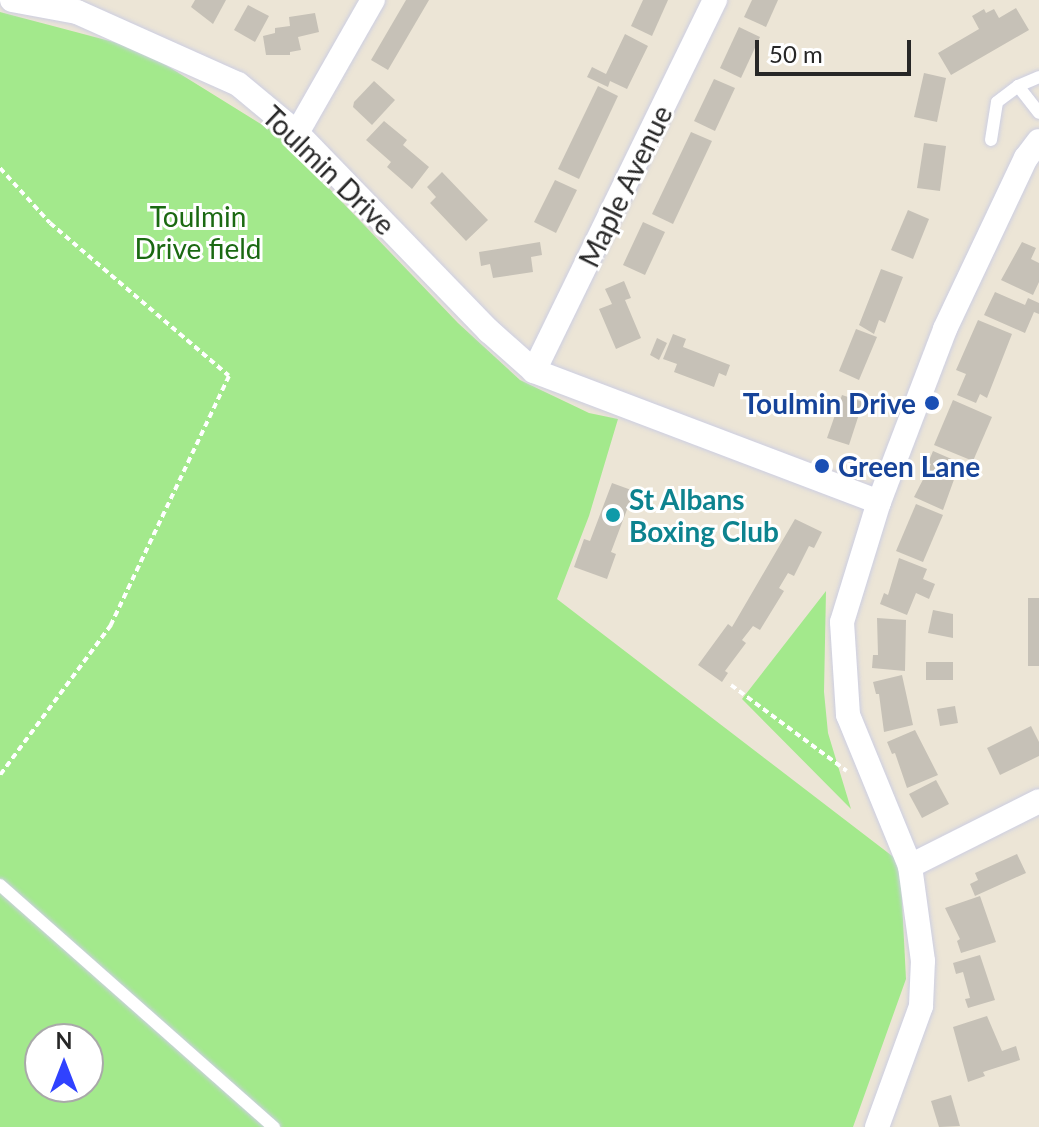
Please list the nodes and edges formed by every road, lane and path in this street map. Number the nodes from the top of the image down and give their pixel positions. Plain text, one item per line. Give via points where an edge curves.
1 (12, 0) edge
2 (715, 0) edge
3 (370, 1) edge
4 (1039, 77) edge
5 (1018, 86) junction
6 (1039, 113) edge
7 (297, 133) junction
8 (991, 140) dead end
9 (1039, 141) edge
10 (0, 168) edge
11 (534, 371) junction
12 (879, 502) junction
13 (731, 685) dead end
14 (0, 775) edge
15 (878, 794) junction
16 (1039, 801) edge
17 (910, 866) junction
18 (0, 885) edge
19 (274, 1127) edge
20 (877, 1127) edge

1 - 7 street, Toulmin Drive via 77,12 238,84
2 - 11 street, Maple Avenue
3 - 7 street
4 - 5 lane
5 - 6 lane
5 - 8 lane via 997,102
7 - 11 street, Toulmin Drive
9 - 12 street via 1026,158 945,329
10 - 14 path via 50,223 229,376 111,625
11 - 12 street, Toulmin Drive
12 - 15 street via 842,622 848,715
13 - 15 path
15 - 17 street
16 - 17 street
17 - 20 street via 923,961 921,1006
18 - 19 lane

